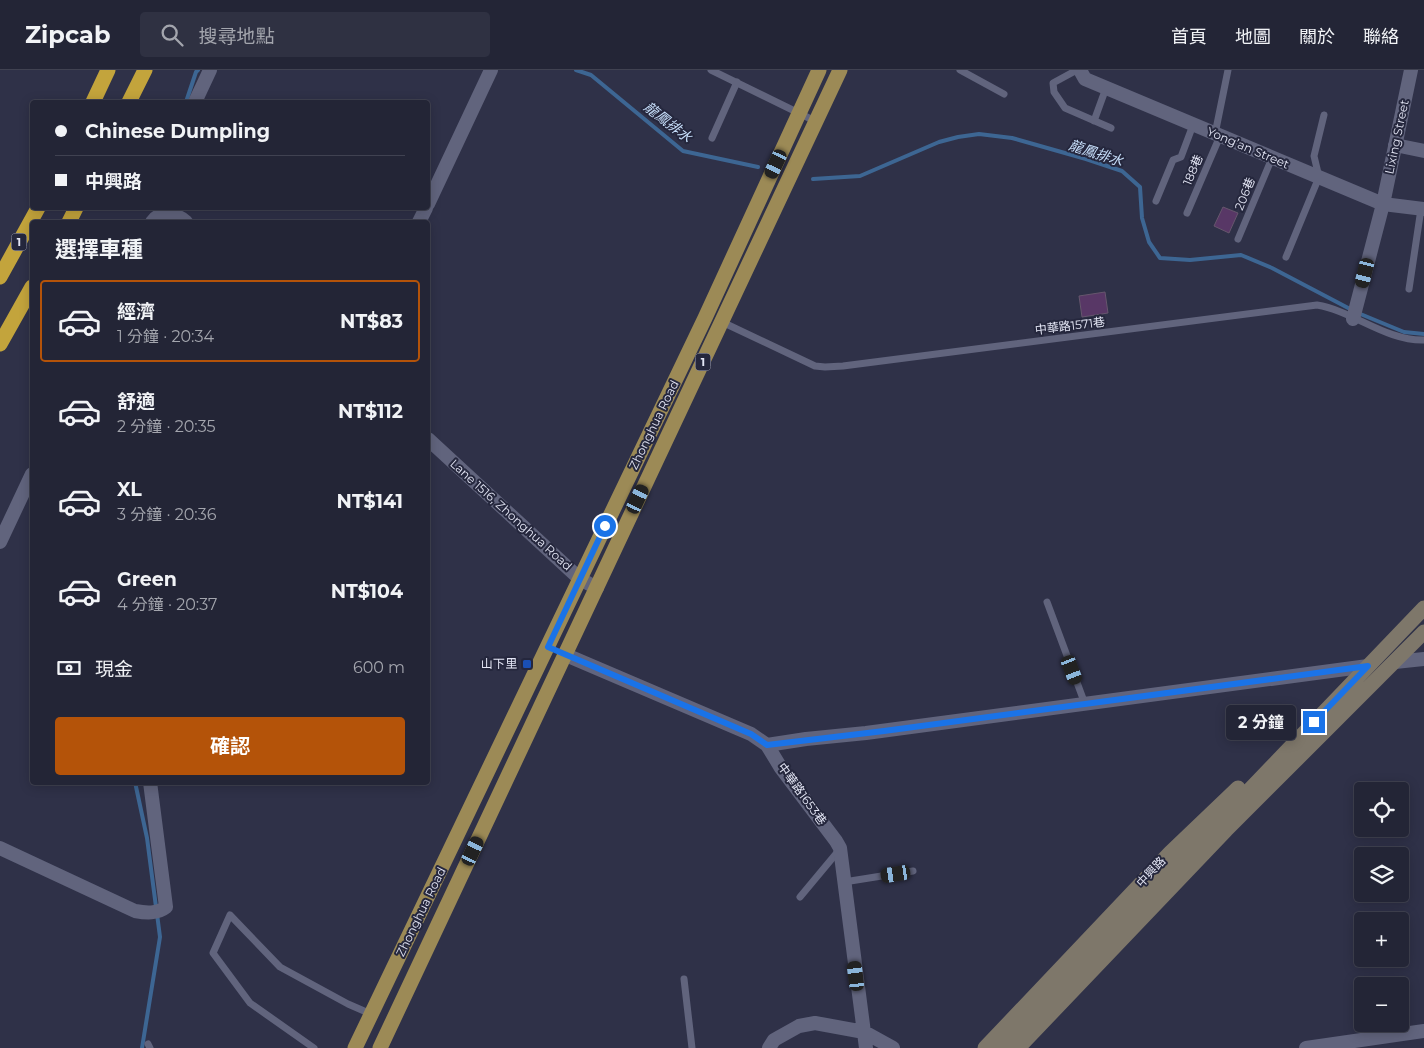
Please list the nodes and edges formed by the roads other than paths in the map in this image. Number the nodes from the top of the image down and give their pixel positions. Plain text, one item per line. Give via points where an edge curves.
1 (108, 70) edge
2 (145, 70) edge
3 (210, 70) edge
4 (492, 70) edge
5 (711, 70) edge
6 (819, 70) edge
7 (840, 70) edge
8 (960, 70) edge
9 (1079, 70) edge
10 (1228, 70) edge
11 (1411, 70) edge
12 (737, 82) junction
13 (1106, 88) junction
14 (1004, 94) dead end
15 (94, 100) edge
16 (130, 100) edge
17 (196, 100) edge
18 (799, 113) junction
19 (1324, 115) dead end
20 (1094, 121) junction
21 (816, 122) junction
22 (1194, 125) junction
23 (1111, 128) dead end
24 (1217, 135) junction
25 (712, 138) dead end
26 (1395, 145) junction
27 (1424, 150) edge
28 (1272, 158) junction
29 (1319, 177) junction
30 (430, 200) edge
31 (1156, 201) dead end
32 (1383, 204) junction
33 (1422, 209) edge
34 (1187, 214) dead end
35 (180, 217) edge
36 (155, 220) edge
37 (30, 223) edge
38 (1238, 239) dead end
39 (1286, 257) dead end
40 (0, 277) edge
41 (1409, 288) dead end
42 (30, 291) edge
43 (1355, 314) junction
44 (722, 322) junction
45 (1424, 340) edge
46 (0, 344) edge
47 (430, 442) edge
48 (30, 478) edge
49 (0, 542) edge
50 (580, 579) junction
51 (597, 588) junction
52 (1047, 602) dead end
53 (1424, 608) edge
54 (1424, 632) edge
55 (548, 647) junction
56 (566, 654) junction
57 (1424, 659) edge
58 (1395, 662) junction
59 (1368, 666) junction
60 (1085, 704) junction
61 (1328, 708) junction
62 (767, 745) junction
63 (150, 785) edge
64 (1226, 830) junction
65 (0, 848) edge
66 (840, 848) junction
67 (913, 871) dead end
68 (844, 882) junction
69 (800, 897) dead end
70 (684, 979) dead end
71 (372, 1014) junction
72 (1424, 1031) edge
73 (864, 1032) junction
74 (314, 1048) edge
75 (355, 1048) edge
76 (380, 1048) edge
77 (692, 1048) edge
78 (769, 1048) edge
79 (866, 1048) edge
80 (893, 1048) edge
81 (985, 1048) edge
82 (1002, 1048) edge
83 (1018, 1048) edge
84 (1030, 1048) edge
85 (1306, 1048) edge

1 - 15 highway
2 - 16 highway
3 - 17 street
4 - 30 street
5 - 12 lane
6 - 18 main road, Zhonghua Road / 1
7 - 21 main road, Zhonghua Road / 1
8 - 14 lane
9 - 13 street, Yong’an Street via 1085,79
9 - 20 lane via 1054,82 1054,92 1065,108
10 - 24 lane, 188巷
11 - 26 street, Lixing Street
12 - 18 lane
12 - 25 lane
13 - 20 lane
13 - 22 street, Yong’an Street
18 - 21 lane
18 - 50 main road, Zhonghua Road / 1
19 - 29 lane via 1314,156
20 - 23 lane
21 - 44 main road, Zhonghua Road / 1
22 - 24 street, Yong’an Street
22 - 31 lane via 1181,157 1173,160
24 - 28 street, Yong’an Street
24 - 34 lane, 188巷
26 - 27 street
26 - 32 street, Lixing Street
28 - 29 street, Yong’an Street
28 - 38 lane, 206巷
29 - 32 street, Yong’an Street
29 - 39 lane
32 - 33 street, Yong’an Street
32 - 43 street, Lixing Street
33 - 41 lane
35 - 36 street via 166,213
37 - 40 highway, 1
42 - 46 highway
43 - 44 lane, 中華路1571巷 via 1317,305 825,367 815,366
43 - 45 lane, 中華路1571巷 via 1402,338
44 - 51 main road, Zhonghua Road / 1
47 - 50 street, Lane 1516, Zhonghua Road
48 - 49 street
50 - 51 street, Lane 1516, Zhonghua Road
50 - 55 main road, Zhonghua Road / 1
51 - 56 main road, Zhonghua Road / 1
52 - 60 lane
53 - 59 street, 中興路
54 - 58 street, 中興路
55 - 56 main road
55 - 71 main road, Zhonghua Road / 1
56 - 62 street, 中華路1653巷 via 751,734
56 - 76 main road, Zhonghua Road / 1
57 - 58 street
58 - 59 street
58 - 64 street, 中興路
59 - 60 street
59 - 61 street, 中興路
60 - 62 street
61 - 81 street, 中興路 via 1316,714 1170,853
61 - 82 street, 中興路
62 - 66 street, 中華路1653巷
63 - 65 street via 166,907 157,911 135,911
64 - 83 street, 中興路
64 - 84 street, 中興路 via 1189,882
66 - 68 street, 中華路1653巷
66 - 69 lane
67 - 68 lane
68 - 73 street, 中華路1653巷
70 - 77 lane
71 - 74 lane via 280,967 230,916 213,953 250,1003
71 - 75 main road, Zhonghua Road / 1
72 - 85 street
73 - 78 street via 814,1023 798,1026 774,1040
73 - 79 street, 中華路1653巷
73 - 80 street

